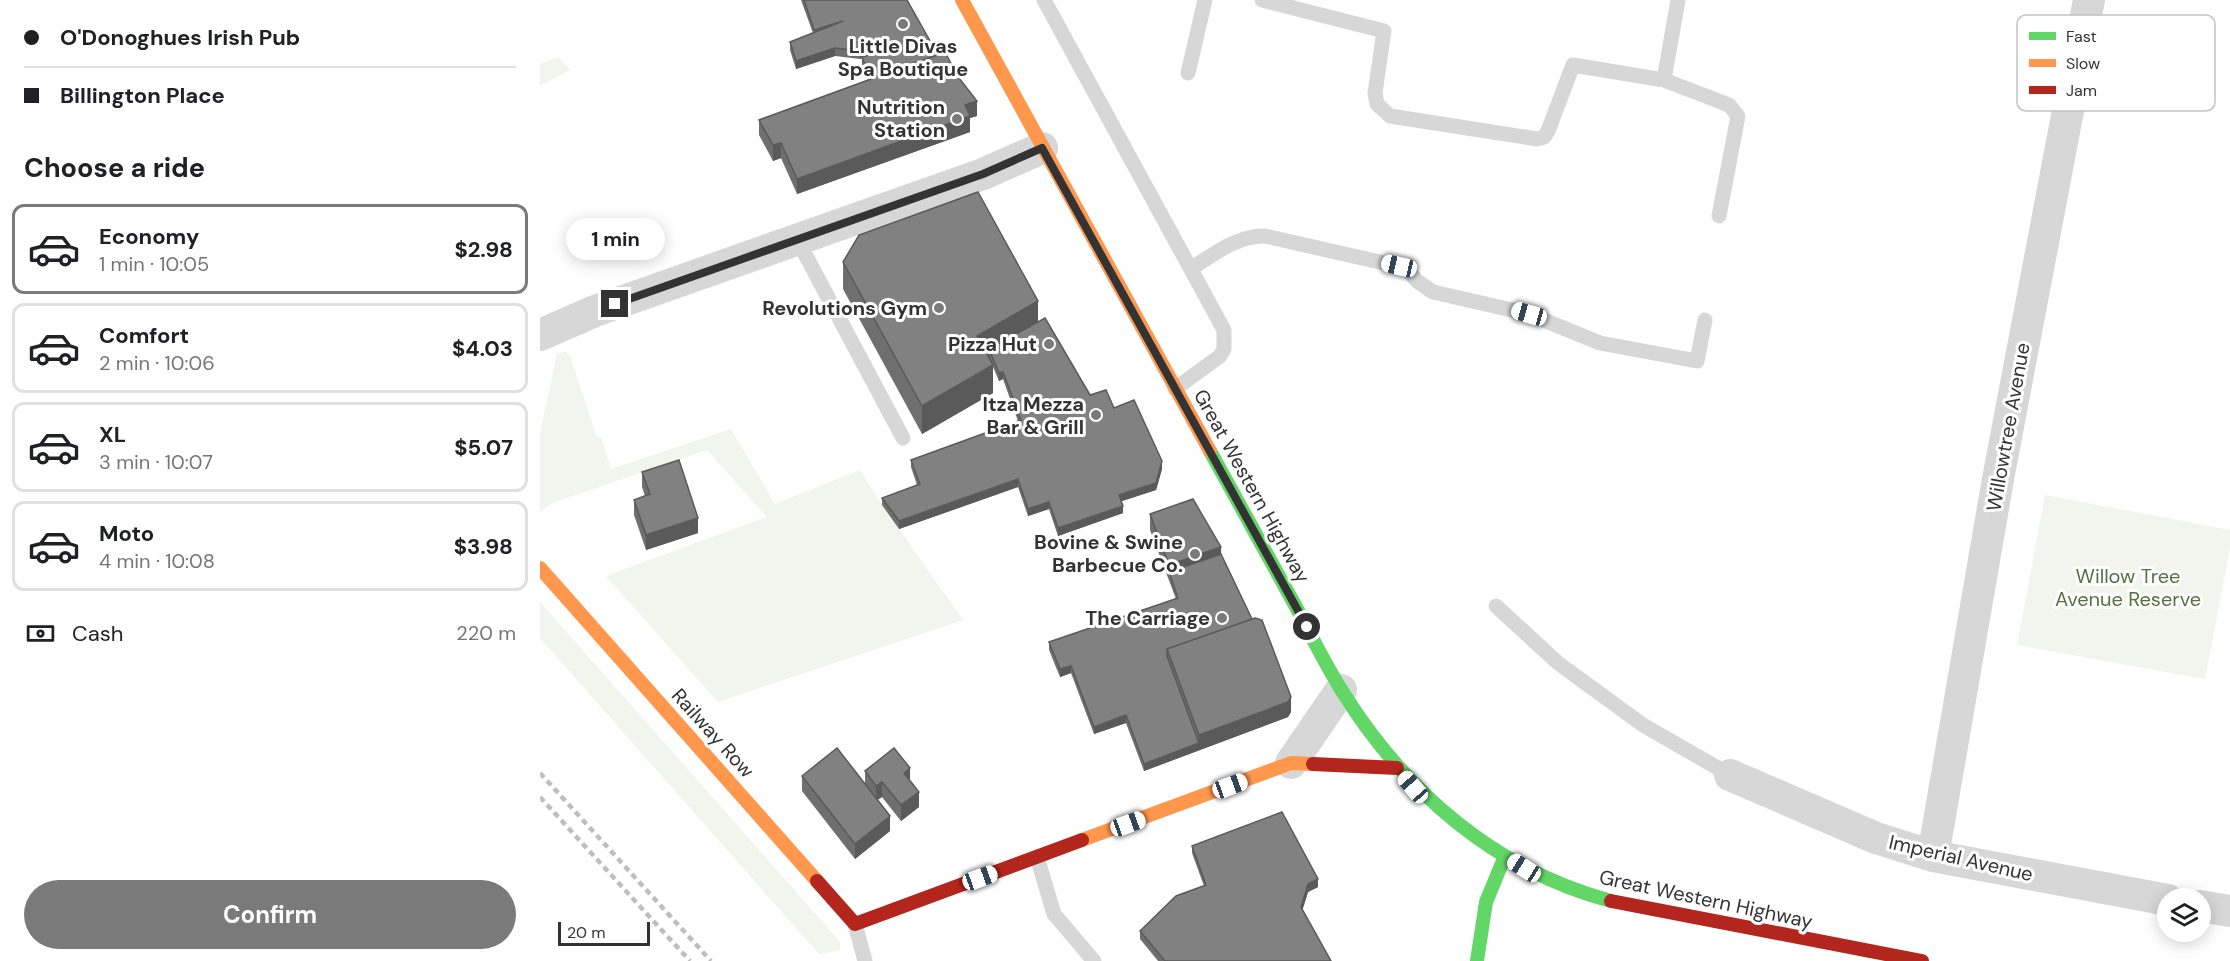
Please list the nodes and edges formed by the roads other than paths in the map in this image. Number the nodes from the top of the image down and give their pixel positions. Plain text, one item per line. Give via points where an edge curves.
1 (962, 0) edge
2 (1044, 0) edge
3 (1205, 0) edge
4 (1262, 0) edge
5 (1678, 0) edge
6 (2089, 0) edge
7 (2086, 15) edge
8 (1188, 73) dead end
9 (1664, 80) junction
10 (2068, 111) edge
11 (1042, 148) junction
12 (1719, 216) dead end
13 (798, 241) junction
14 (1192, 268) junction
15 (1705, 320) dead end
16 (540, 335) edge
17 (1175, 389) junction
18 (903, 438) dead end
19 (540, 568) edge
20 (1496, 606) dead end
21 (1341, 690) junction
22 (1292, 763) junction
23 (1397, 768) junction
24 (1730, 776) joint
25 (1505, 856) junction
26 (1933, 856) junction
27 (1037, 857) junction
28 (2157, 898) edge
29 (2211, 908) edge
30 (2230, 911) edge
31 (855, 924) junction
32 (865, 961) edge
33 (1094, 961) edge
34 (1477, 961) edge
35 (1922, 961) edge

1 - 11 main road, Great Western Highway
2 - 14 lane
3 - 8 lane
4 - 9 lane via 1384,31 1375,93 1377,104 1390,116 1536,139 1548,131 1573,65
5 - 9 lane
6 - 7 street, Willowtree Avenue
9 - 12 lane via 1729,105 1738,116
10 - 26 street, Willowtree Avenue via 1998,479
11 - 13 street via 983,174
11 - 17 main road, Great Western Highway
13 - 16 street via 595,311
13 - 18 lane
14 - 15 lane via 1236,242 1254,235 1265,236 1406,268 1433,292 1529,314 1600,343 1697,361
14 - 17 lane via 1220,320 1224,349 1215,362
17 - 21 main road, Great Western Highway
19 - 31 main road, Railway Row
20 - 24 lane via 1558,663 1624,711
21 - 22 street
21 - 23 main road, Great Western Highway
22 - 23 main road
22 - 27 main road
23 - 25 main road, Great Western Highway via 1458,826
24 - 26 street, Imperial Avenue via 1876,838
25 - 34 main road via 1486,902
25 - 35 main road, Great Western Highway via 1577,891 1638,908
26 - 28 street, Imperial Avenue
27 - 31 main road
27 - 33 lane via 1054,914
29 - 30 street
31 - 32 lane

